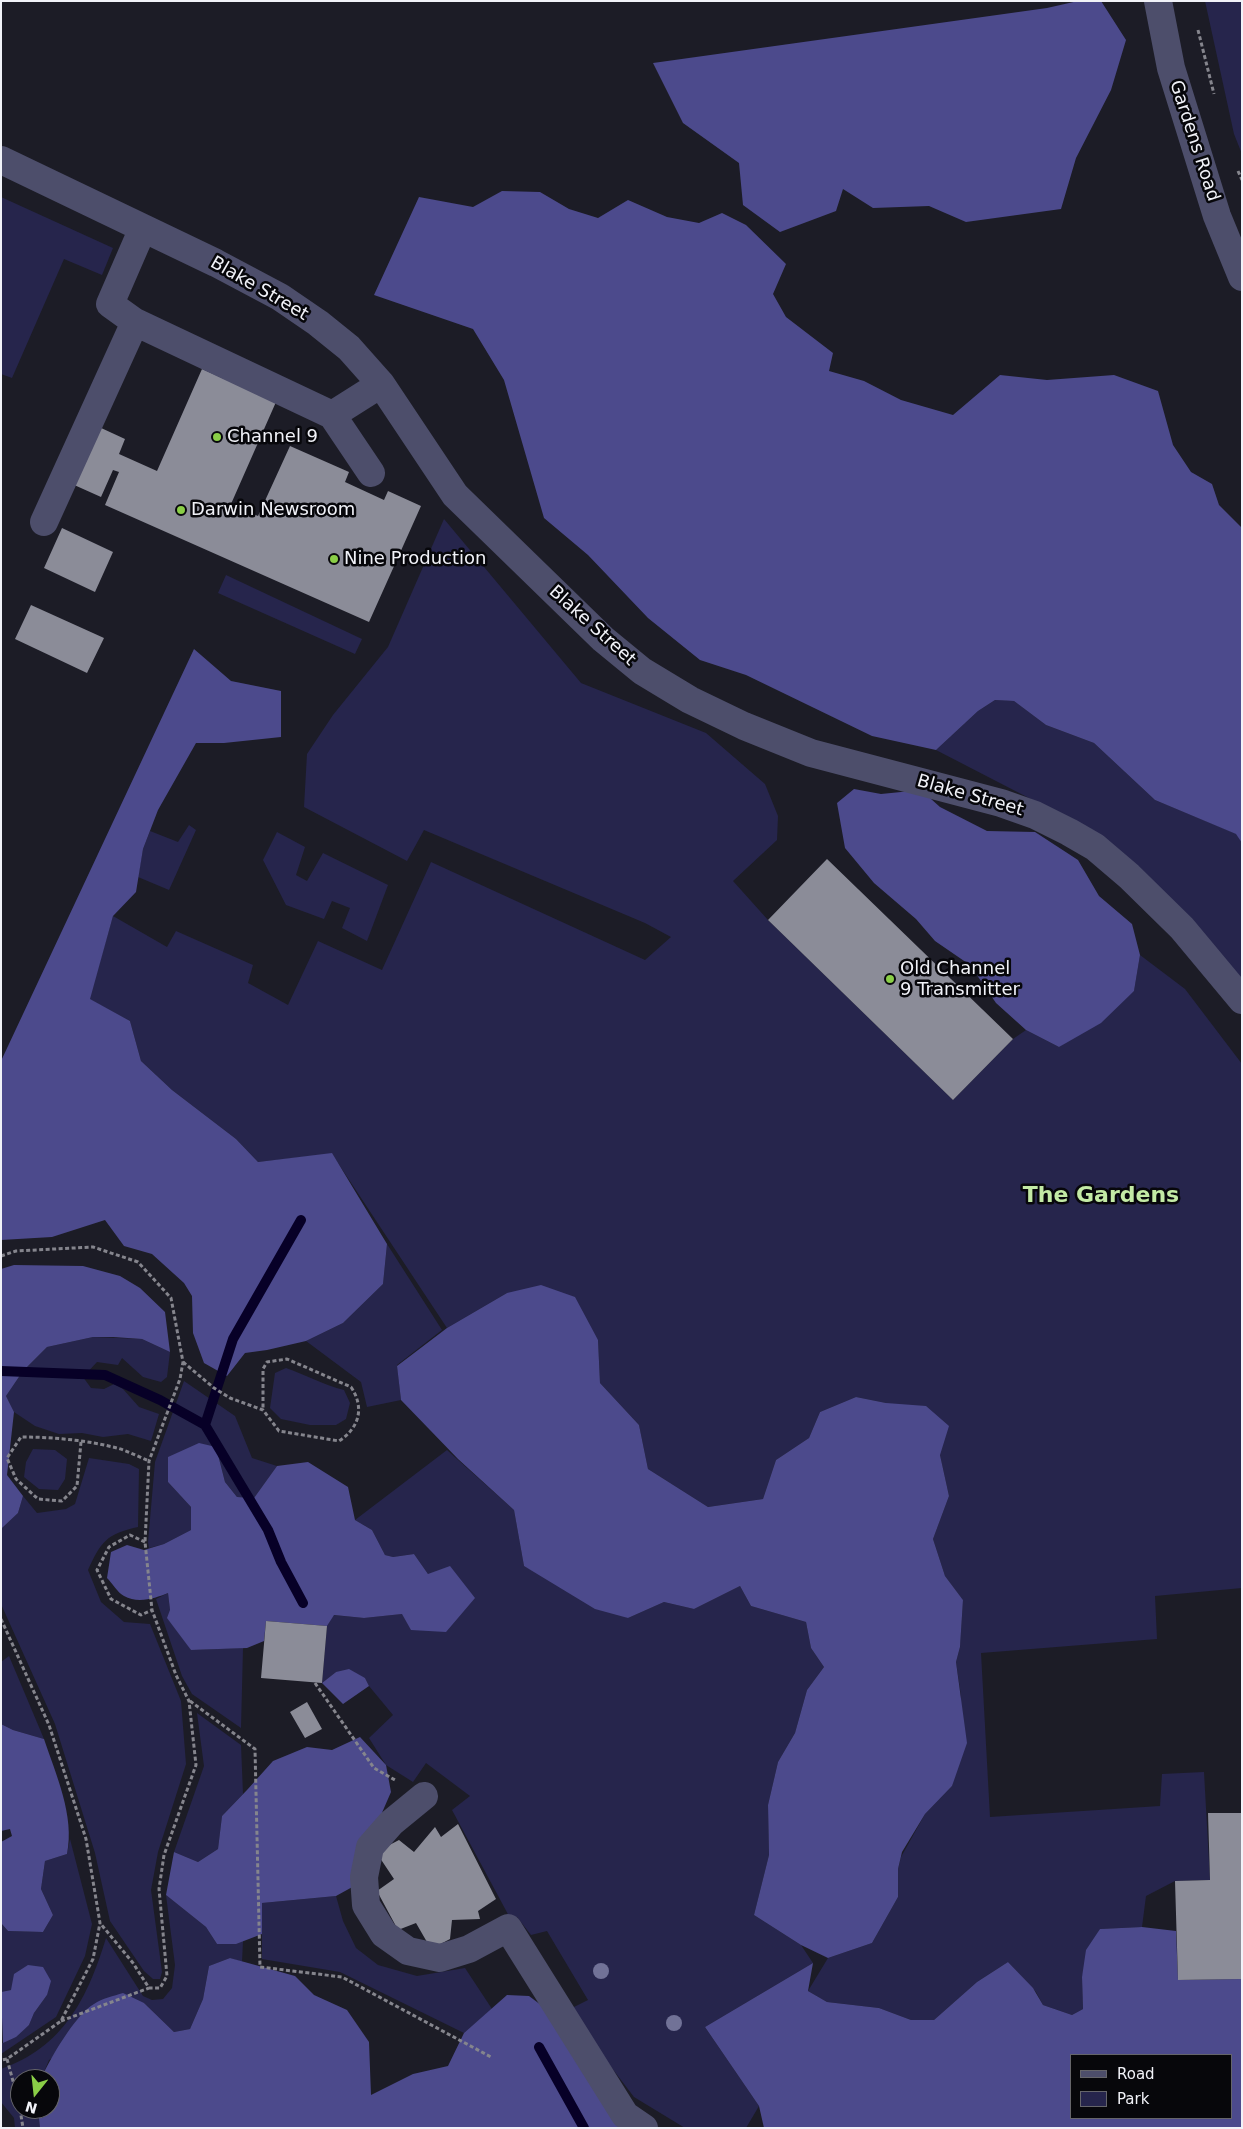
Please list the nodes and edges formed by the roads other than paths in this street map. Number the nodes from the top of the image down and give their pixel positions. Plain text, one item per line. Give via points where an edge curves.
1 (1158, 1) edge
2 (1, 160) edge
3 (142, 228) junction
4 (1242, 277) edge
5 (135, 322) junction
6 (381, 384) junction
7 (332, 415) junction
8 (371, 473) dead end
9 (44, 522) dead end
10 (1242, 1000) edge
11 (424, 1796) road end
12 (644, 2128) edge

1 - 4 street, Gardens Road via 1171,68 1218,216
2 - 3 street, Blake Street
3 - 5 street via 110,304
3 - 6 street, Blake Street via 280,297 349,348
5 - 7 street
5 - 9 street
6 - 7 street
6 - 10 street, Blake Street via 455,494 603,639 642,671 708,709 811,753 1001,803 1069,832 1095,847 1182,928
7 - 8 street
11 - 12 street via 391,1823 370,1847 364,1877 366,1905 384,1934 408,1951 440,1958 469,1949 508,1928 625,2115

